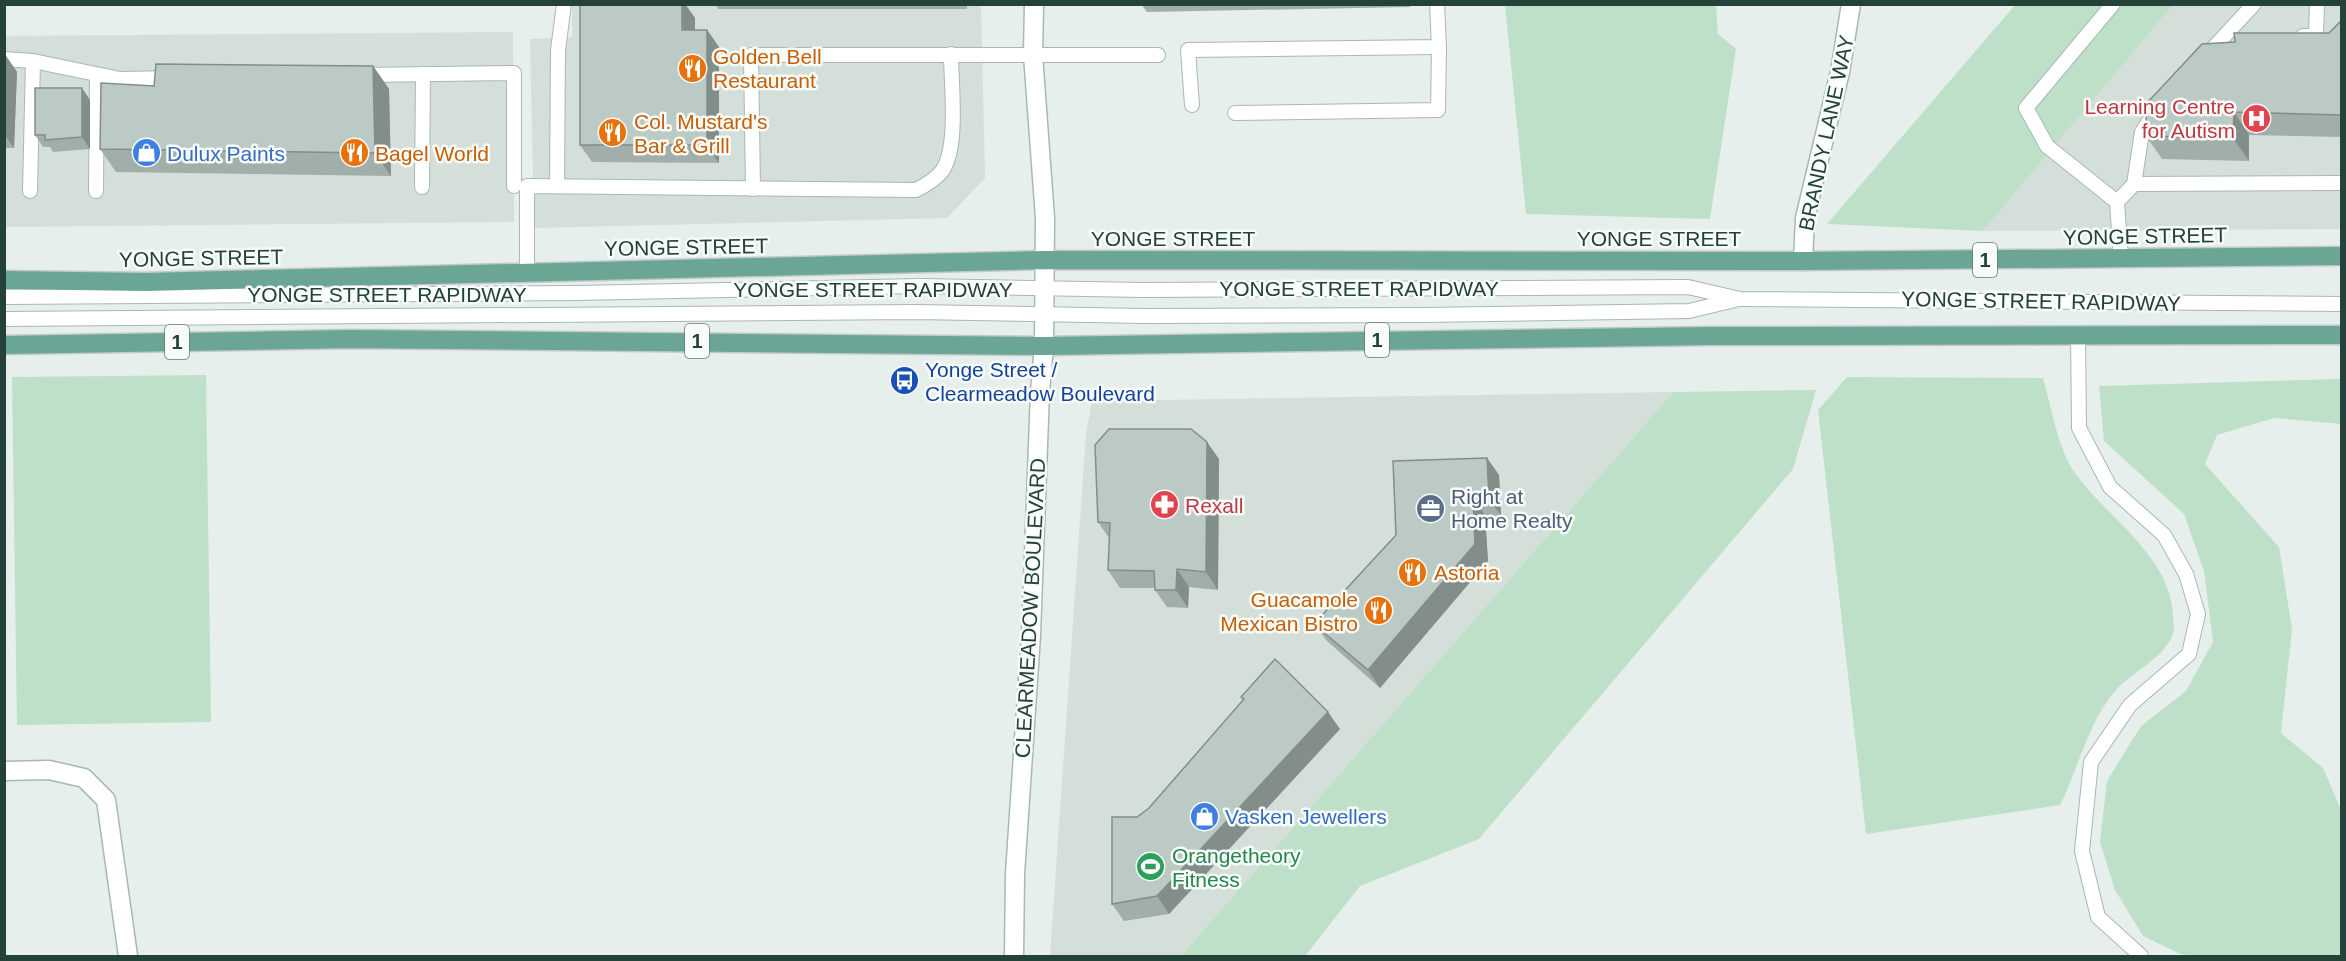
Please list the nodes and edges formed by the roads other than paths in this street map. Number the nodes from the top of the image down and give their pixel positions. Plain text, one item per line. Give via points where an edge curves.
1 (564, 4) edge
2 (1034, 4) edge
3 (1437, 4) edge
4 (1851, 4) edge
5 (2113, 4) edge
6 (2254, 4) edge
7 (2317, 4) edge
8 (2226, 34) junction
9 (2249, 35) edge
10 (2294, 36) edge
11 (1439, 47) junction
12 (951, 54) junction
13 (1158, 55) dead end
14 (1033, 56) junction
15 (4, 59) edge
16 (33, 61) junction
17 (2194, 70) edge
18 (423, 74) junction
19 (97, 75) junction
20 (353, 75) edge
21 (190, 78) edge
22 (1192, 105) dead end
23 (2162, 105) edge
24 (1235, 113) dead end
25 (2342, 183) edge
26 (2134, 184) junction
27 (514, 186) dead end
28 (557, 186) junction
29 (422, 187) dead end
30 (753, 189) junction
31 (30, 191) dead end
32 (96, 191) dead end
33 (2117, 202) junction
34 (2342, 256) edge
35 (2121, 259) junction
36 (1044, 261) junction
37 (1803, 261) junction
38 (527, 274) junction
39 (4, 280) edge
40 (1044, 288) junction
41 (4, 297) edge
42 (1740, 299) junction
43 (2342, 304) edge
44 (1044, 314) junction
45 (4, 319) edge
46 (2078, 335) junction
47 (2342, 335) edge
48 (4, 345) edge
49 (1044, 346) junction
50 (4, 771) edge
51 (128, 957) edge
52 (1014, 957) edge
53 (2141, 957) edge

1 - 28 lane via 558,50
2 - 14 street, CLEARMEADOW BOULEVARD
3 - 11 lane
4 - 37 street, BRANDY LANE WAY via 1840,72 1805,218
5 - 33 lane via 2026,108 2047,146
6 - 8 lane
7 - 10 lane via 2316,36
8 - 9 lane
8 - 17 lane
11 - 22 lane via 1188,50
11 - 24 lane via 1438,110
12 - 14 lane
12 - 30 lane via 951,148 943,170 929,184 916,190
12 - 30 lane via 751,55
13 - 14 lane
14 - 36 street, CLEARMEADOW BOULEVARD via 1045,218
15 - 16 lane
16 - 19 lane
16 - 31 lane
18 - 20 lane
18 - 27 lane via 514,73
18 - 29 lane
19 - 21 lane via 120,79
19 - 32 lane
23 - 26 lane via 2142,132
25 - 26 lane
26 - 33 lane
28 - 30 lane
28 - 38 lane via 527,186
33 - 35 lane
34 - 35 main road, YONGE STREET / 1
35 - 37 main road, YONGE STREET / 1
36 - 37 main road, YONGE STREET / 1
36 - 38 main road, YONGE STREET / 1
36 - 40 street, CLEARMEADOW BOULEVARD
38 - 39 main road, YONGE STREET / 1 via 146,282
40 - 41 lane, YONGE STREET RAPIDWAY via 920,286
40 - 42 lane, YONGE STREET RAPIDWAY via 1688,287
40 - 44 street, CLEARMEADOW BOULEVARD
42 - 43 lane, YONGE STREET RAPIDWAY
42 - 44 lane, YONGE STREET RAPIDWAY via 1689,310 1400,315
44 - 45 lane, YONGE STREET RAPIDWAY
44 - 49 street, CLEARMEADOW BOULEVARD
46 - 47 main road, 1
46 - 49 main road, 1
46 - 53 lane via 2079,428 2110,487 2164,535 2186,574 2198,614 2189,654 2130,705 2091,762 2082,851 2098,917
48 - 49 main road, 1 via 351,339
49 - 52 street, CLEARMEADOW BOULEVARD via 1015,874
50 - 51 street via 49,770 84,778 106,800

